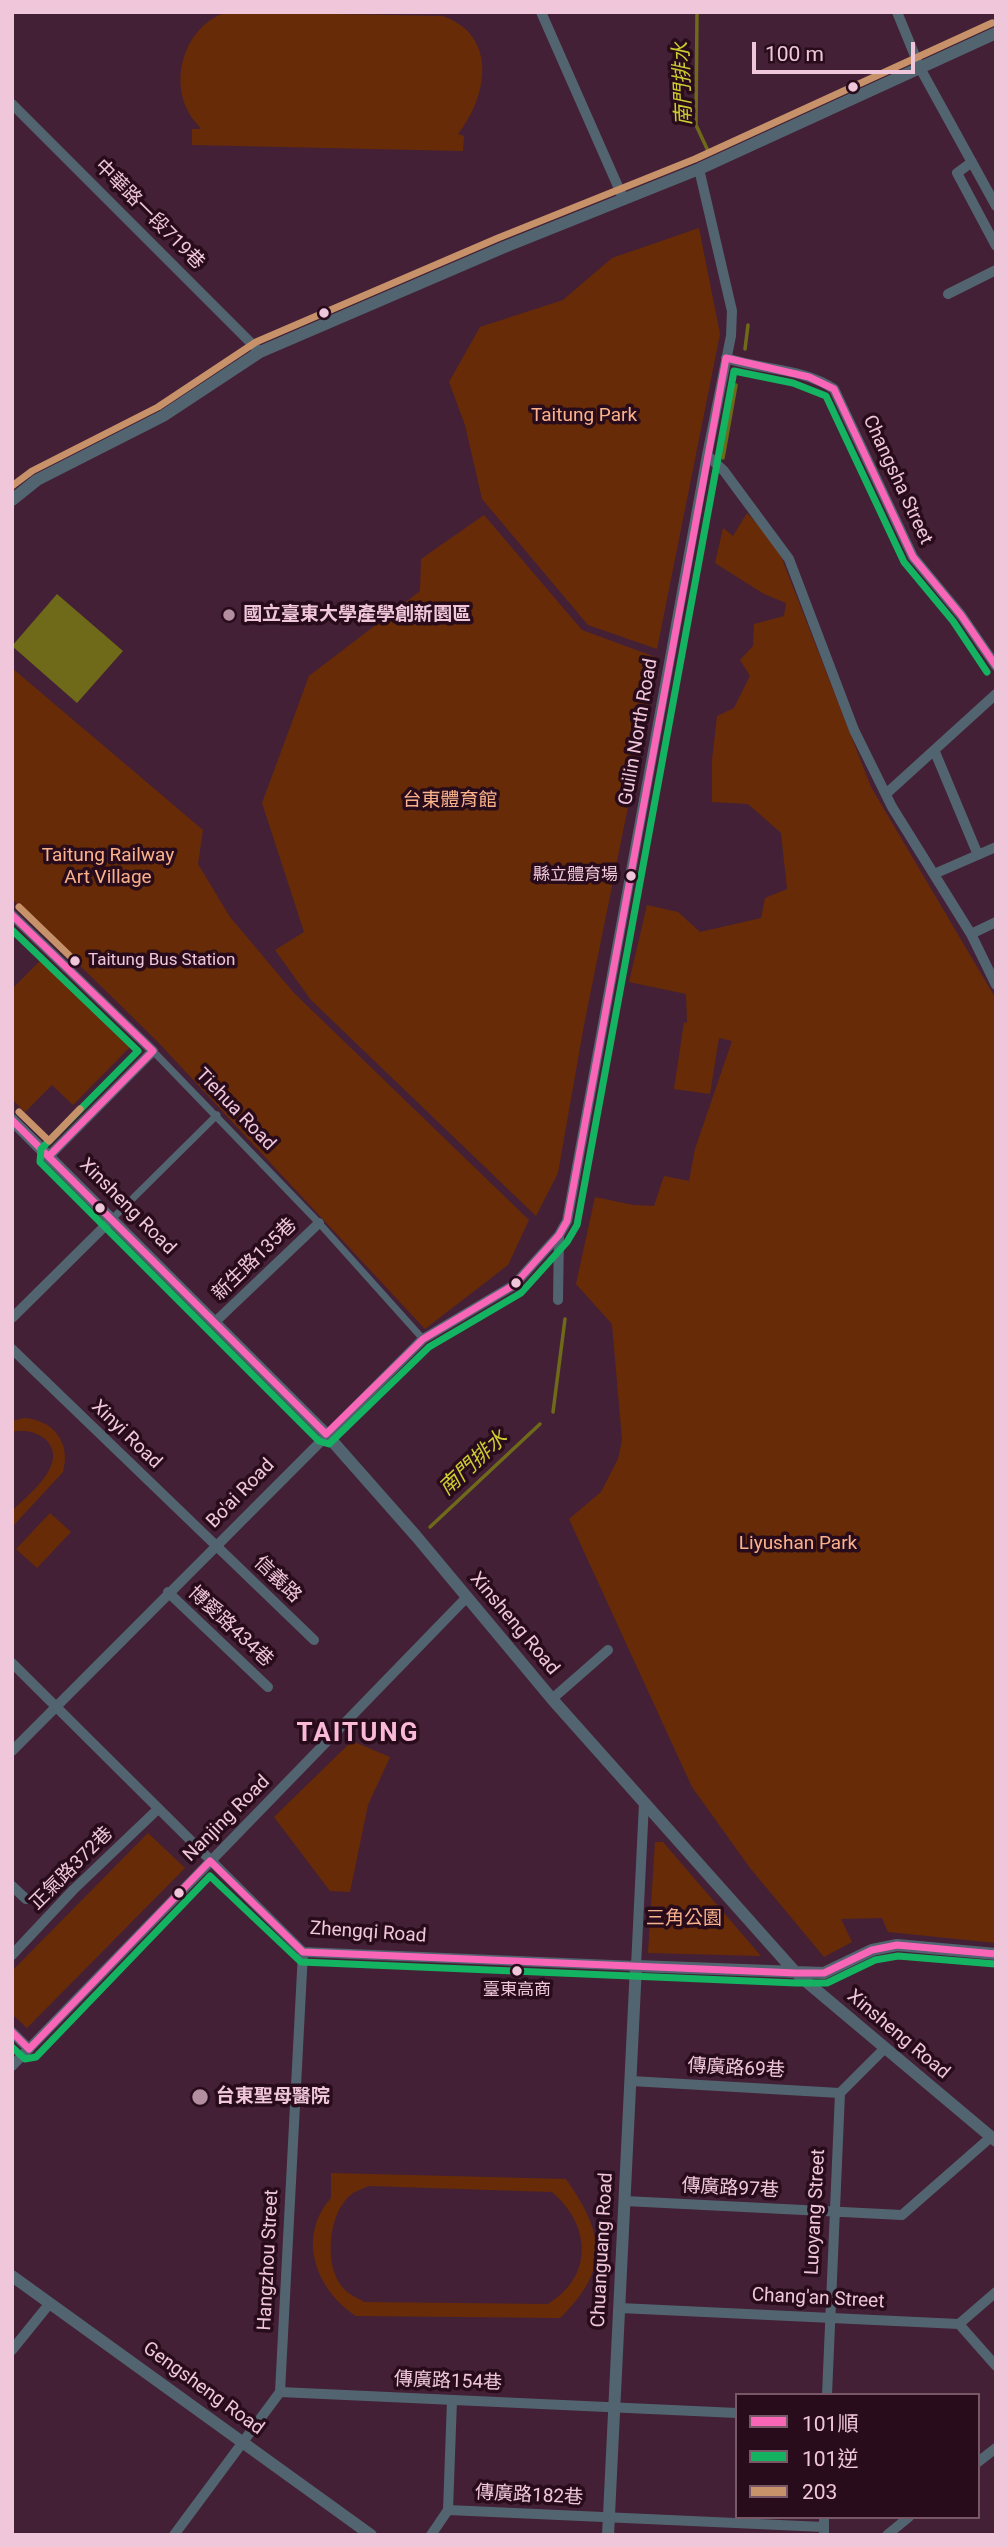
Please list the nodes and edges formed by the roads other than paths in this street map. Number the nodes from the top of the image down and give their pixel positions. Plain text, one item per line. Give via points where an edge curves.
1 (541, 12) edge
2 (897, 12) edge
3 (996, 33) edge
4 (920, 68) junction
5 (13, 107) edge
6 (972, 162) junction
7 (699, 169) junction
8 (624, 200) junction
9 (996, 206) edge
10 (996, 246) edge
11 (996, 270) edge
12 (948, 294) dead end
13 (260, 352) junction
14 (726, 358) junction
15 (706, 455) junction
16 (12, 500) edge
17 (996, 666) edge
18 (996, 694) edge
19 (935, 751) junction
20 (887, 793) junction
21 (996, 847) edge
22 (978, 855) junction
23 (934, 874) junction
24 (12, 915) edge
25 (996, 922) edge
26 (971, 934) junction
27 (996, 985) edge
28 (153, 1051) junction
29 (217, 1115) junction
30 (12, 1120) edge
31 (49, 1156) junction
32 (112, 1219) junction
33 (319, 1223) junction
34 (559, 1235) junction
35 (514, 1285) joint
36 (558, 1300) dead end
37 (12, 1318) edge
38 (215, 1322) junction
39 (423, 1339) junction
40 (12, 1349) edge
41 (326, 1434) junction
42 (215, 1545) junction
43 (168, 1592) junction
44 (467, 1597) junction
45 (314, 1640) dead end
46 (608, 1650) dead end
47 (12, 1663) edge
48 (268, 1687) dead end
49 (552, 1699) junction
50 (56, 1706) junction
51 (12, 1751) edge
52 (644, 1803) junction
53 (158, 1809) junction
54 (210, 1861) junction
55 (12, 1886) edge
56 (26, 1899) dead end
57 (303, 1952) junction
58 (996, 1954) edge
59 (12, 1955) edge
60 (636, 1966) junction
61 (796, 1973) junction
62 (12, 2032) edge
63 (29, 2049) junction
64 (884, 2049) junction
65 (12, 2066) edge
66 (631, 2081) junction
67 (840, 2093) junction
68 (993, 2139) edge
69 (625, 2201) junction
70 (832, 2212) junction
71 (12, 2276) edge
72 (996, 2292) edge
73 (50, 2302) junction
74 (620, 2308) junction
75 (829, 2317) junction
76 (959, 2324) junction
77 (12, 2350) edge
78 (996, 2366) edge
79 (280, 2392) junction
80 (827, 2393) edge
81 (452, 2400) junction
82 (615, 2407) junction
83 (735, 2413) edge
84 (242, 2441) junction
85 (996, 2448) edge
86 (980, 2460) edge
87 (448, 2510) junction
88 (609, 2517) junction
89 (907, 2519) edge
90 (824, 2526) edge
91 (174, 2535) edge
92 (371, 2535) edge
93 (430, 2535) edge
94 (608, 2535) edge
95 (887, 2535) edge

1 - 8 street
2 - 4 street
3 - 4 street
4 - 6 street
4 - 7 street
5 - 13 street, 中華路一段719巷
6 - 9 street
6 - 10 street via 957,173
7 - 8 street
7 - 14 street, Guilin North Road via 732,311
8 - 13 street
11 - 12 street
13 - 16 street via 163,416 37,480
14 - 15 street, Guilin North Road
14 - 17 street, Changsha Street via 818,378 834,389 913,557
15 - 20 street via 724,471 789,559 854,730
15 - 34 street, Guilin North Road via 575,1180 567,1221
18 - 19 street
19 - 20 street
19 - 22 street
20 - 23 street
21 - 22 street
22 - 23 street
23 - 26 street
24 - 28 street, Tiehua Road
25 - 26 street
26 - 27 street
28 - 29 street, Tiehua Road
28 - 31 street
29 - 32 street
29 - 33 street, Tiehua Road
30 - 31 street, Xinsheng Road
31 - 32 street, Xinsheng Road
32 - 37 street
32 - 38 street, Xinsheng Road
33 - 38 street, 新生路135巷
33 - 39 street, Tiehua Road
34 - 35 street, Guilin North Road
34 - 36 street
35 - 39 street, Bo'ai Road
38 - 41 street, Xinsheng Road
39 - 41 street, Bo'ai Road
40 - 42 street, Xinyi Road
41 - 42 street, Bo'ai Road
41 - 44 street, Xinsheng Road
42 - 43 street, Bo'ai Road
42 - 45 street, 信義路
43 - 48 street, 博愛路434巷
43 - 50 street, Bo'ai Road
44 - 49 street, Xinsheng Road
44 - 54 street, Nanjing Road
46 - 49 street
47 - 50 street, Zhengqi Road
49 - 52 street, Xinsheng Road
50 - 51 street, Bo'ai Road
50 - 53 street, Zhengqi Road
52 - 60 street
52 - 61 street, Xinsheng Road
53 - 54 street, Zhengqi Road
53 - 59 street, 正氣路372巷
54 - 57 street, Zhengqi Road
54 - 63 street, Nanjing Road
55 - 56 street
57 - 60 street, Zhengqi Road
57 - 79 street, Hangzhou Street
58 - 61 street, Zhengqi Road via 897,1945 872,1950 824,1973
60 - 61 street, Zhengqi Road
60 - 66 street, Chuanguang Road
61 - 64 street, Xinsheng Road
62 - 63 street
63 - 65 street, Nanjing Road
64 - 67 street
64 - 68 street, Xinsheng Road
66 - 67 street, 傳廣路69巷
66 - 69 street, Chuanguang Road
67 - 70 street, Luoyang Street
68 - 70 street, 傳廣路97巷 via 902,2215
69 - 70 street, 傳廣路97巷
69 - 74 street, Chuanguang Road
70 - 75 street, Luoyang Street
71 - 73 street, Gengsheng Road
72 - 76 street
73 - 77 street
73 - 84 street, Gengsheng Road
74 - 75 street, Chang'an Street
74 - 82 street, Chuanguang Road
75 - 76 street, Chang'an Street
75 - 80 street, Luoyang Street
76 - 78 street
79 - 81 street, 傳廣路154巷
79 - 84 street
81 - 82 street, 傳廣路154巷
81 - 87 street
82 - 83 street, 傳廣路154巷
82 - 88 street, Chuanguang Road
84 - 91 street
84 - 92 street, Gengsheng Road
85 - 86 street
87 - 88 street, 傳廣路182巷
87 - 93 street
88 - 90 street, 傳廣路182巷
88 - 94 street, Chuanguang Road
89 - 95 street

